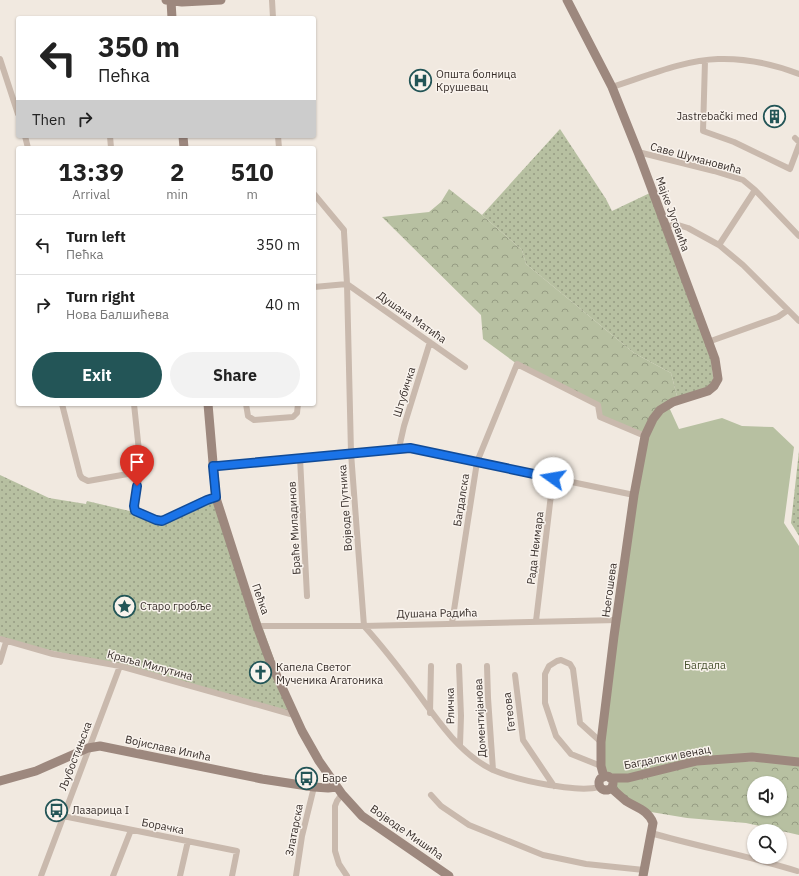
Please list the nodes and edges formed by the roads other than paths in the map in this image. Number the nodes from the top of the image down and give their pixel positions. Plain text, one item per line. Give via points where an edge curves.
1 (169, 0) edge
2 (222, 0) edge
3 (272, 0) edge
4 (567, 0) edge
5 (172, 16) edge
6 (273, 16) edge
7 (0, 59) edge
8 (705, 61) junction
9 (799, 74) edge
10 (612, 87) junction
11 (16, 108) edge
12 (799, 145) edge
13 (638, 152) junction
14 (755, 190) junction
15 (316, 196) edge
16 (665, 227) junction
17 (799, 236) edge
18 (719, 245) junction
19 (347, 284) junction
20 (316, 286) edge
21 (788, 310) junction
22 (799, 321) edge
23 (430, 342) junction
24 (708, 342) junction
25 (465, 367) dead end
26 (63, 406) edge
27 (134, 406) edge
28 (208, 406) edge
29 (246, 406) edge
30 (298, 406) edge
31 (660, 410) joint
32 (645, 436) junction
33 (400, 448) junction
34 (351, 453) junction
35 (300, 458) junction
36 (476, 462) junction
37 (213, 466) junction
38 (139, 472) junction
39 (553, 478) junction
40 (634, 495) junction
41 (216, 497) junction
42 (307, 596) dead end
43 (617, 620) junction
44 (536, 621) junction
45 (452, 623) junction
46 (258, 626) junction
47 (364, 626) junction
48 (3, 641) edge
49 (0, 662) edge
50 (120, 666) junction
51 (431, 666) dead end
52 (459, 666) dead end
53 (488, 666) dead end
54 (515, 675) dead end
55 (430, 712) junction
56 (294, 715) junction
57 (601, 742) junction
58 (460, 745) junction
59 (88, 748) junction
60 (799, 762) edge
61 (601, 766) junction
62 (493, 770) junction
63 (607, 777) junction
64 (0, 781) edge
65 (554, 786) junction
66 (314, 787) junction
67 (600, 787) junction
68 (611, 788) junction
69 (340, 791) junction
70 (431, 795) dead end
71 (63, 816) junction
72 (131, 830) junction
73 (651, 833) junction
74 (188, 841) junction
75 (797, 871) dead end
76 (644, 873) edge
77 (41, 876) edge
78 (113, 876) edge
79 (180, 876) edge
80 (232, 876) edge
81 (296, 876) edge
82 (347, 876) edge
83 (449, 876) edge

1 - 2 street
1 - 5 street
3 - 6 street
4 - 10 street, Мајке Југовића
7 - 11 street
8 - 9 street via 756,61
8 - 10 street
8 - 12 street via 703,131 734,142 790,169
10 - 13 street, Мајке Југовића
13 - 14 street, Саве Шумановића via 738,178
13 - 16 street, Мајке Југовића
14 - 17 street, Саве Шумановића
14 - 18 street
15 - 19 street, Војводе Путника via 344,230
16 - 18 street via 675,224 688,228
16 - 24 street, Мајке Југовића
18 - 21 street
19 - 20 street
19 - 23 street, Душана Матића
19 - 34 street, Војводе Путника
21 - 22 street
21 - 24 street via 778,317
23 - 25 street, Душана Матића
23 - 33 street, Штубичка via 404,426
24 - 31 street, Мајке Југовића via 717,370 718,379 714,386 708,391 674,402
26 - 38 street via 82,478 88,481
27 - 38 street via 141,470
28 - 37 street, Пећка
29 - 30 street via 248,416 254,420 292,417 297,413
31 - 32 street, Његошева
32 - 36 street, Багдалска via 600,417 598,405 517,364
32 - 40 street, Његошева
33 - 34 street
33 - 36 street
34 - 35 street
34 - 47 street, Војводе Путника
35 - 37 street
35 - 42 street, Браће Миладинов
36 - 39 street
36 - 45 street, Багдалска
37 - 41 street, Пећка
38 - 41 street via 133,509 156,520 165,521
39 - 40 street
39 - 44 street, Рада Неимара
40 - 43 street, Његошева
41 - 46 street, Пећка
43 - 44 street, Душана Радића
43 - 57 street, Његошева
44 - 45 street, Душана Радића
45 - 47 street, Душана Радића
46 - 47 street, Душана Радића
46 - 56 street, Пећка
47 - 55 street via 382,646
48 - 49 street
48 - 50 street, Краља Милутина via 53,654
50 - 56 street, Краља Милутина
50 - 59 street, Љубостињска
51 - 55 street
52 - 58 street, Рличка
53 - 62 street, Доментијанова
54 - 65 street, Гетеова via 523,740
55 - 58 street
56 - 69 street, Пећка via 319,761
57 - 61 street, Његошева
57 - 61 street via 580,723 573,669 570,664 561,660 549,666 545,674 545,703 556,736 571,754
58 - 62 street
59 - 64 street, Војислава Илића via 36,771
59 - 66 street, Војислава Илића via 100,746
59 - 71 street, Љубостињска
60 - 63 street, Багдалски венац via 752,757 697,761 628,778
61 - 63 street, Његошева
62 - 65 street
63 - 67 street via 599,782
63 - 68 street via 613,782
65 - 67 street via 584,789
66 - 69 street, Војислава Илића
66 - 81 street, Златарска via 302,836
67 - 68 street via 605,790
68 - 73 street via 651,817
69 - 82 street via 335,806 334,843 336,858
69 - 83 street, Војводе Мишића via 372,824
70 - 76 street via 469,825 543,855
71 - 72 street, Борачка
71 - 77 street, Љубостињска
72 - 74 street, Борачка
72 - 78 street
73 - 75 street
73 - 76 street
74 - 79 street
74 - 80 street, Борачка via 237,850

